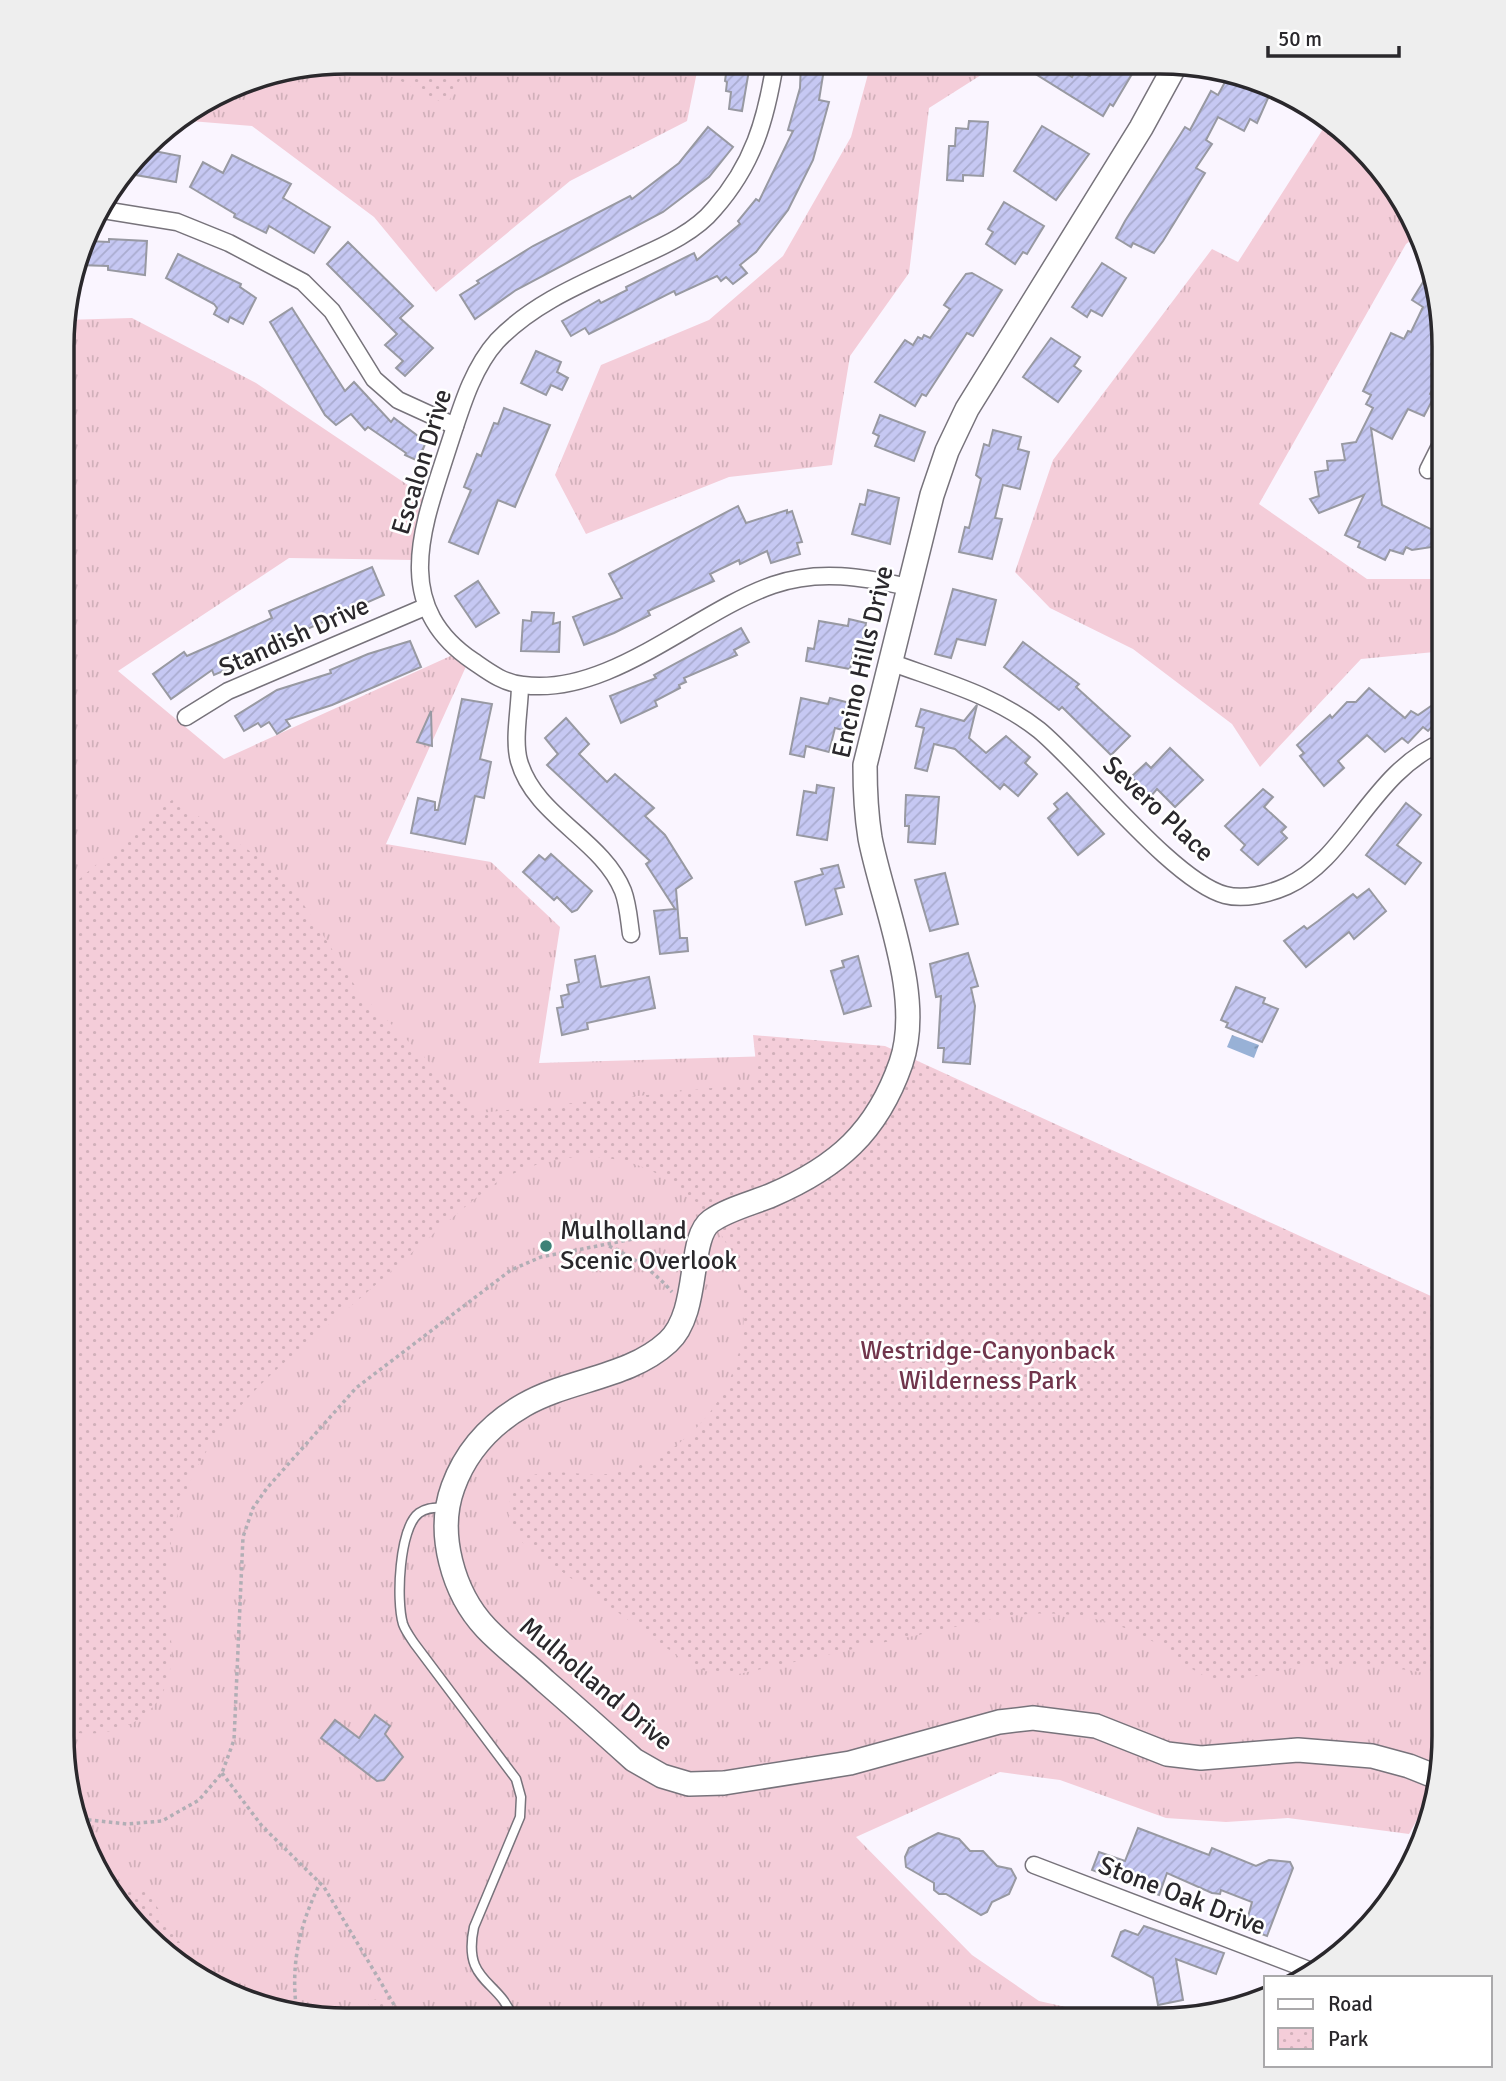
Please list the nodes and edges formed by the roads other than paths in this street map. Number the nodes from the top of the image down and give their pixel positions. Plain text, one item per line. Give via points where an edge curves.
1 (773, 74) edge
2 (1171, 74) edge
3 (109, 211) edge
4 (455, 426) junction
5 (1432, 462) edge
6 (1428, 470) dead end
7 (908, 587) junction
8 (425, 607) junction
9 (890, 662) junction
10 (520, 685) junction
11 (186, 717) dead end
12 (1432, 749) edge
13 (631, 934) dead end
14 (702, 1231) joint
15 (446, 1507) junction
16 (1429, 1774) edge
17 (1034, 1864) dead end
18 (1303, 1968) edge
19 (509, 2008) edge

1 - 4 street, Escalon Drive via 761,135 713,211 662,247 556,296 523,318 496,342 476,372
2 - 7 main road, Encino Hills Drive via 967,408 943,462
3 - 4 street via 177,222 303,282 332,311 374,379 398,400
4 - 8 street, Escalon Drive via 434,490 419,560
5 - 6 street
7 - 9 main road, Encino Hills Drive
7 - 10 street, Escalon Drive via 865,577 819,575 773,585 593,678 554,687
8 - 10 street, Escalon Drive via 454,649 497,678
8 - 11 street, Standish Drive via 228,691
9 - 12 street, Severo Place via 987,697 1038,730 1177,865 1225,895 1262,895 1311,872 1401,767
9 - 14 main road, Encino Hills Drive via 865,765 864,800 901,962 907,1042 901,1064 869,1128 831,1163 801,1182 720,1216
10 - 13 street via 518,758 523,773 542,802 611,871 622,891
14 - 15 main road, Mulholland Drive via 691,1298 671,1340 648,1358 527,1403 489,1429 460,1467
15 - 16 main road, Mulholland Drive via 448,1552 461,1590 484,1626 634,1760 689,1784 724,1783 850,1763 999,1722 1033,1718 1096,1726 1167,1754 1201,1758 1298,1749 1372,1756
15 - 19 lane via 429,1508 408,1526 401,1573 403,1624 501,1757 516,1779 521,1797 520,1817 470,1945 483,1980
17 - 18 street, Stone Oak Drive

